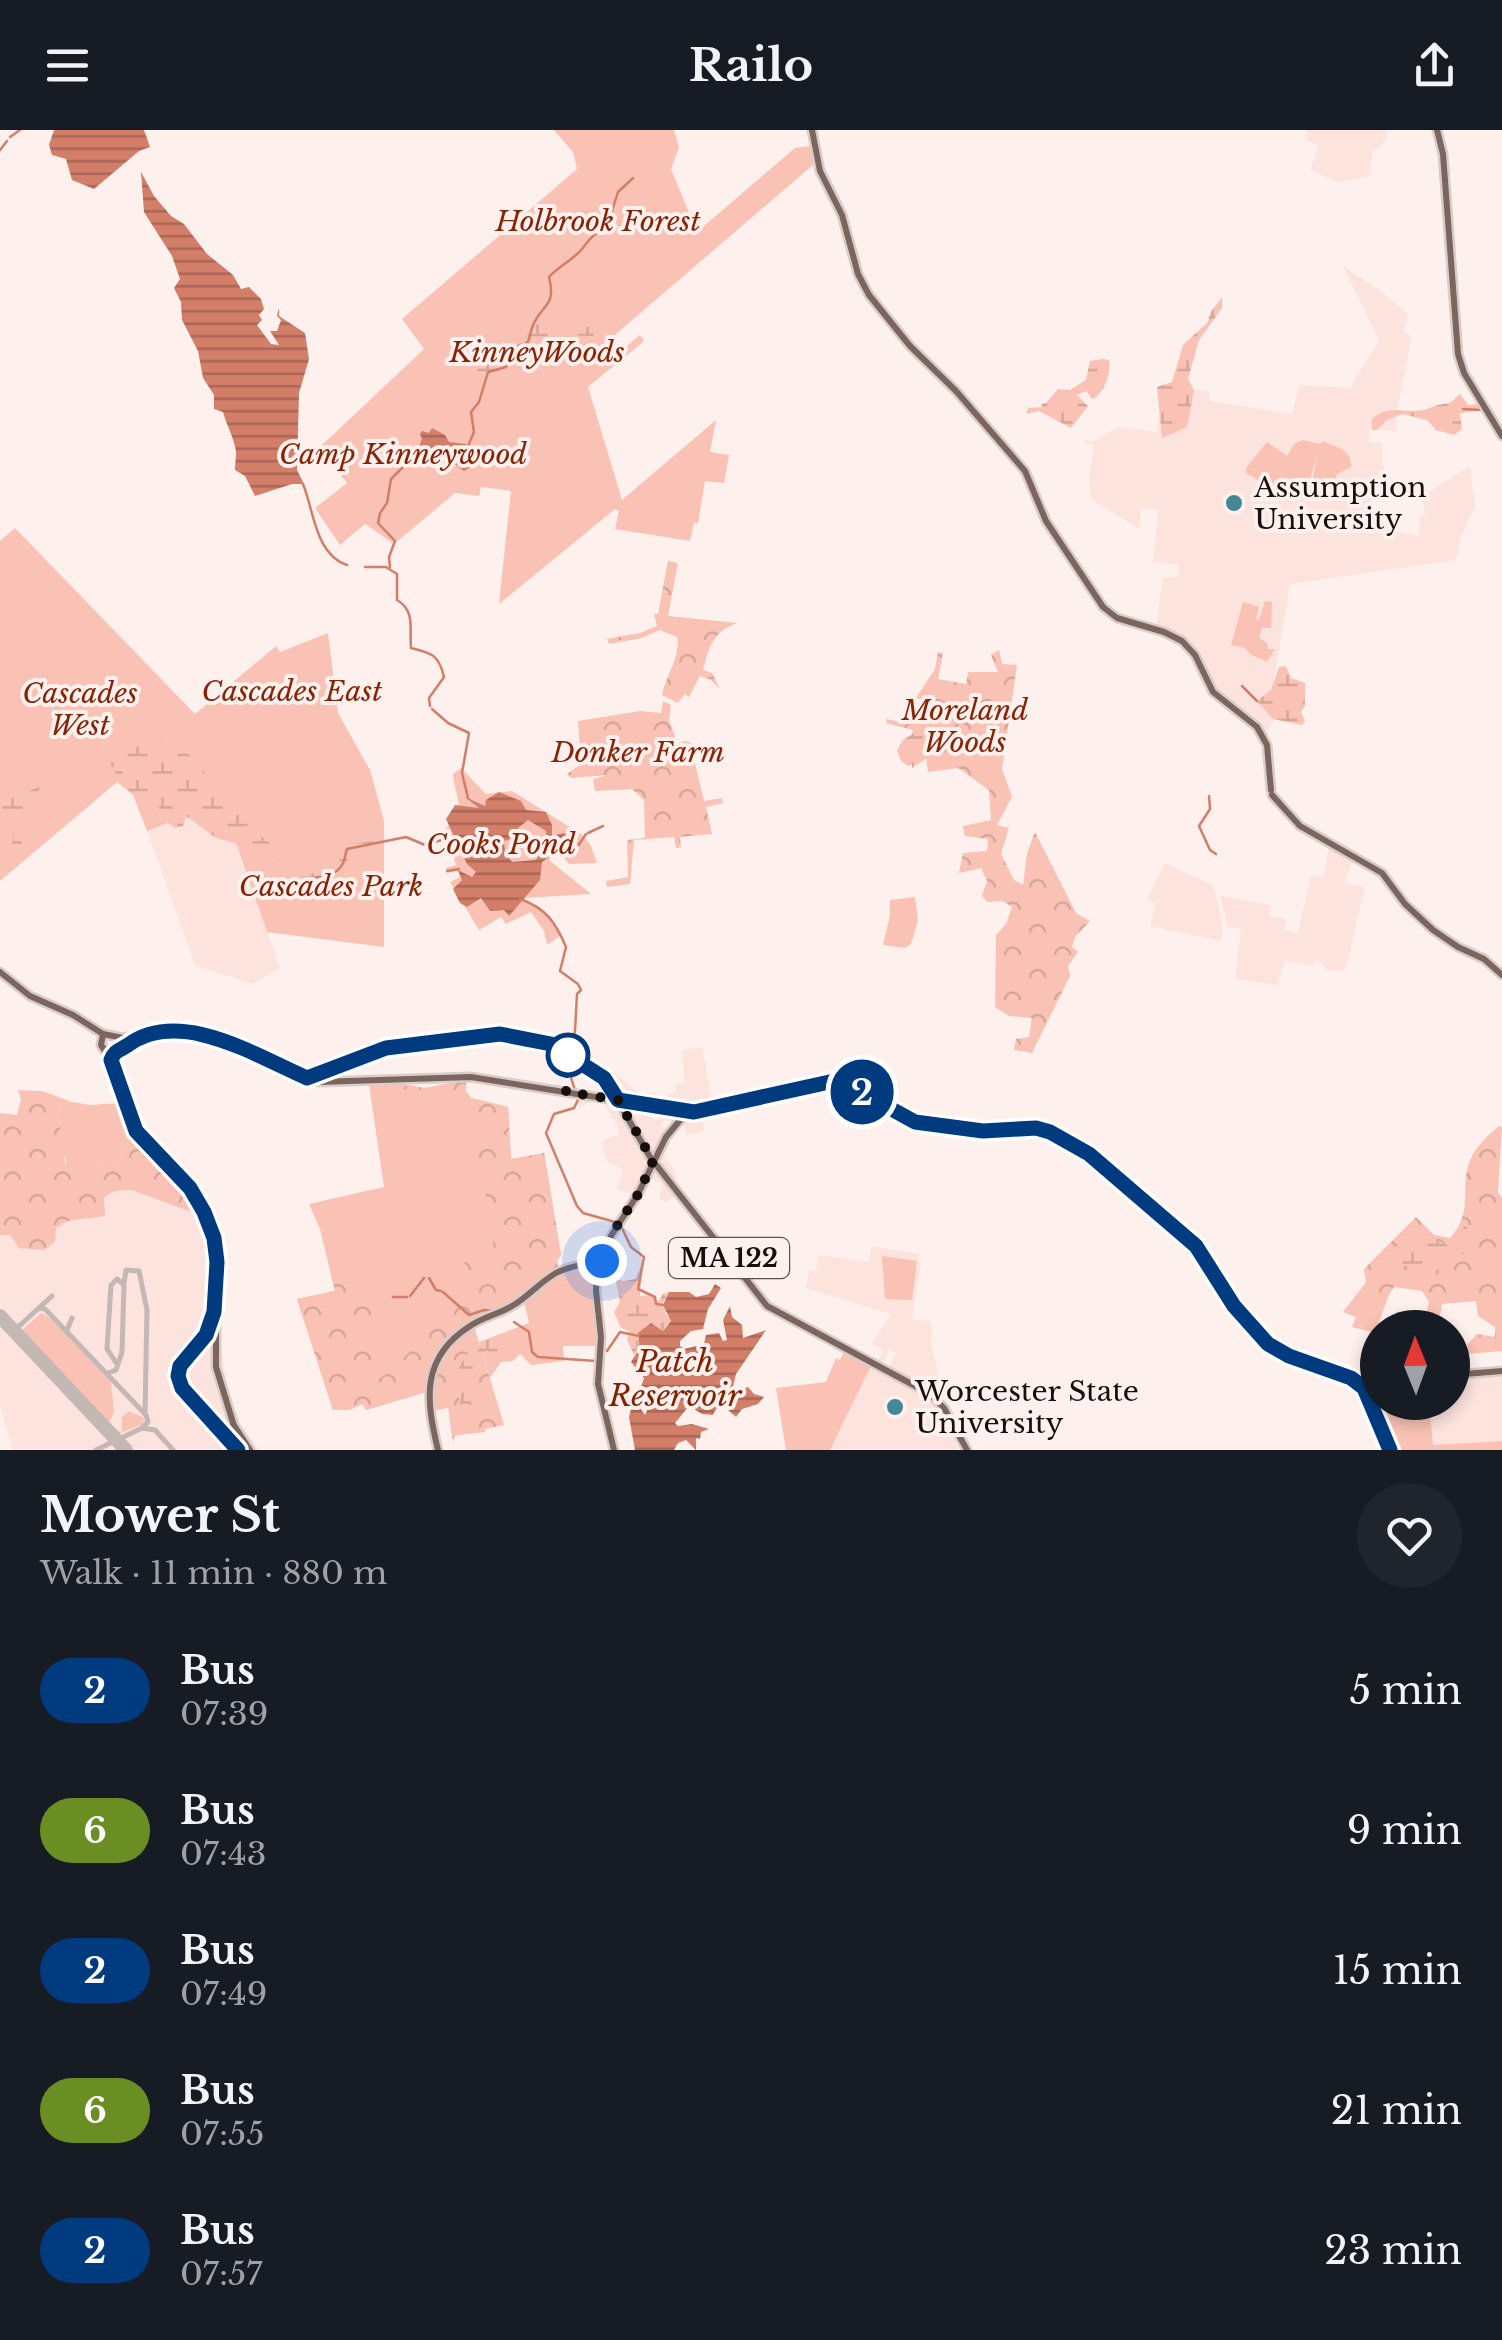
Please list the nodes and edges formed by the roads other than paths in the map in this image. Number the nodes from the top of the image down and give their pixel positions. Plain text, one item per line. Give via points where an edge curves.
1 (812, 130) edge
2 (1437, 130) edge
3 (1502, 436) edge
4 (0, 972) edge
5 (1502, 975) edge
6 (103, 1041) junction
7 (127, 1042) junction
8 (118, 1050) junction
9 (111, 1060) junction
10 (618, 1100) junction
11 (686, 1112) junction
12 (653, 1161) junction
13 (616, 1227) junction
14 (592, 1262) junction
15 (1502, 1371) edge
16 (1470, 1374) edge
17 (1360, 1381) edge
18 (1380, 1420) edge
19 (250, 1450) edge
20 (438, 1450) edge
21 (615, 1450) edge
22 (967, 1450) edge
23 (1390, 1450) edge

1 - 5 main road via 820,170 870,295 1026,472 1046,520 1104,608 1185,643 1212,690 1257,727 1267,745 1271,793 1288,816 1382,873 1424,923
2 - 3 main road via 1458,354
4 - 6 main road
6 - 7 main road
6 - 8 main road
6 - 9 main road
7 - 8 main road
7 - 10 main road via 184,1031 321,1082 463,1076
8 - 9 main road
9 - 19 main road via 137,1134 187,1184 204,1212 216,1248 216,1372 234,1426
10 - 11 main road
10 - 12 main road, MA 122
11 - 12 main road
11 - 17 main road via 834,1081 922,1124 1047,1130 1095,1158 1196,1246 1268,1344
12 - 13 main road
12 - 22 main road, MA 122 via 767,1306 930,1394
13 - 14 main road
13 - 14 main road
14 - 20 main road via 557,1272 446,1348 428,1394
14 - 21 main road via 601,1333 598,1384
14 - 21 main road via 604,1336 600,1390
15 - 16 main road
18 - 23 main road

